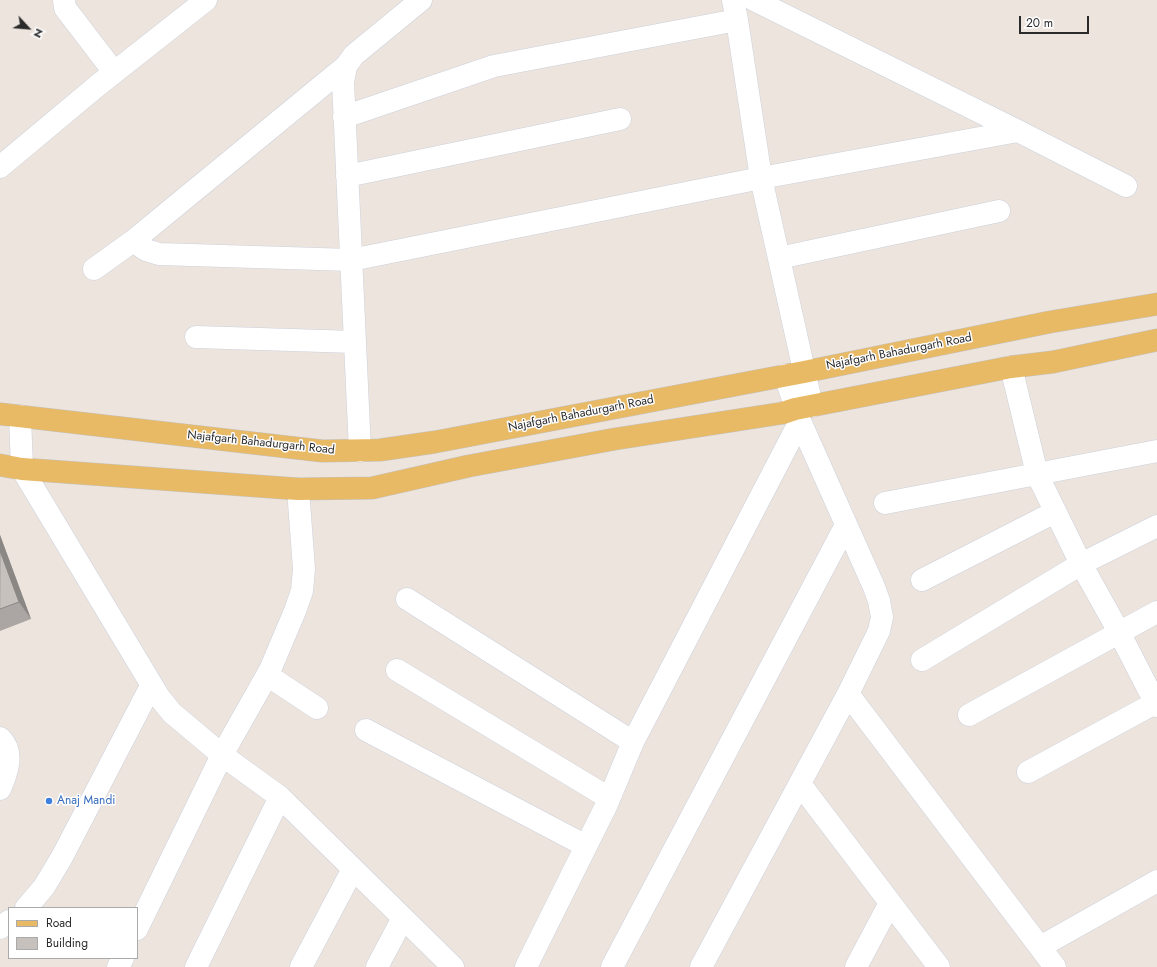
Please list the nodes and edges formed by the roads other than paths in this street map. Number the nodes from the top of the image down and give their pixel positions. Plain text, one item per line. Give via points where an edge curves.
1 (64, 0) edge
2 (206, 0) edge
3 (421, 0) edge
4 (754, 0) edge
5 (735, 10) edge
6 (346, 66) junction
7 (114, 72) junction
8 (344, 117) junction
9 (620, 119) dead end
10 (1018, 131) junction
11 (0, 167) edge
12 (347, 176) junction
13 (761, 178) junction
14 (1126, 186) dead end
15 (999, 211) dead end
16 (134, 240) junction
17 (779, 258) junction
18 (351, 260) junction
19 (94, 269) dead end
20 (1157, 304) edge
21 (196, 337) dead end
22 (1157, 340) edge
23 (355, 342) junction
24 (1011, 367) junction
25 (795, 373) junction
26 (802, 412) junction
27 (10, 415) edge
28 (360, 450) junction
29 (1157, 451) edge
30 (0, 465) edge
31 (22, 469) junction
32 (1037, 474) junction
33 (298, 489) junction
34 (885, 503) dead end
35 (1055, 512) junction
36 (846, 525) junction
37 (1157, 526) edge
38 (1081, 564) junction
39 (922, 580) dead end
40 (407, 599) dead end
41 (1157, 612) edge
42 (1119, 632) junction
43 (922, 660) dead end
44 (397, 670) dead end
45 (267, 676) junction
46 (151, 686) junction
47 (848, 694) junction
48 (1156, 704) edge
49 (318, 708) dead end
50 (969, 715) dead end
51 (366, 730) dead end
52 (0, 738) edge
53 (633, 742) junction
54 (222, 755) junction
55 (1028, 772) dead end
56 (800, 784) junction
57 (0, 789) edge
58 (280, 797) junction
59 (609, 798) junction
60 (586, 846) junction
61 (353, 869) junction
62 (1157, 881) edge
63 (890, 903) junction
64 (27, 907) edge
65 (403, 918) junction
66 (8, 922) edge
67 (138, 926) edge
68 (0, 928) edge
69 (1040, 947) junction
70 (196, 967) edge
71 (301, 967) edge
72 (377, 967) edge
73 (453, 967) edge
74 (526, 967) edge
75 (612, 967) edge
76 (701, 967) edge
77 (856, 967) edge
78 (939, 967) edge
79 (1056, 967) edge

1 - 7 street via 66,8
2 - 7 street
3 - 6 street via 354,55
4 - 10 street
5 - 8 street via 494,66
5 - 13 street
6 - 8 street via 343,82
6 - 16 street
7 - 11 street
8 - 12 street
9 - 12 street
10 - 13 street
10 - 14 street
12 - 18 street
13 - 17 street
13 - 18 street
15 - 17 street
16 - 18 street via 146,250 159,254
16 - 19 street
17 - 25 street
18 - 23 street
20 - 25 main road, Najafgarh Bahadurgarh Road via 1050,322
21 - 23 street
22 - 24 main road via 1053,362
23 - 28 street
24 - 26 main road
24 - 32 street
25 - 26 street
25 - 28 main road, Najafgarh Bahadurgarh Road via 435,442 380,450
26 - 33 main road via 615,439 372,488
26 - 36 street
26 - 53 street
27 - 28 main road, Najafgarh Bahadurgarh Road via 322,451
27 - 31 street
29 - 32 street
30 - 31 main road
31 - 33 main road
31 - 46 street
32 - 34 street
32 - 35 street
33 - 45 street via 304,569 302,591
35 - 38 street
35 - 39 street
36 - 47 street via 874,587 882,617
36 - 75 street
37 - 38 street
38 - 42 street
38 - 43 street
40 - 53 street
41 - 42 street
42 - 48 street
42 - 50 street
44 - 59 street
45 - 49 street
45 - 54 street
46 - 54 street via 172,713
46 - 64 street via 62,857 44,887
47 - 56 street
47 - 69 street
48 - 55 street
51 - 60 street
52 - 57 street via 8,751 8,765
53 - 59 street
54 - 58 street
54 - 67 street
56 - 63 street
56 - 76 street
58 - 61 street
58 - 70 street
59 - 60 street
60 - 74 street
61 - 65 street
61 - 71 street
62 - 69 street
63 - 77 street
63 - 78 street
65 - 72 street
65 - 73 street
66 - 68 street
69 - 79 street

